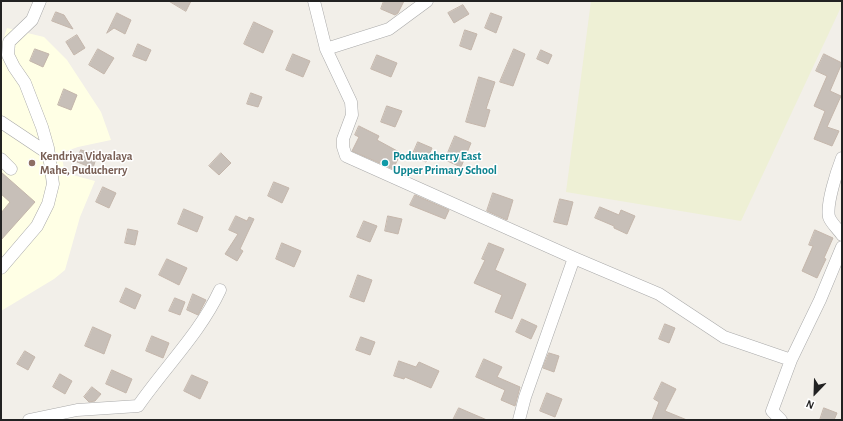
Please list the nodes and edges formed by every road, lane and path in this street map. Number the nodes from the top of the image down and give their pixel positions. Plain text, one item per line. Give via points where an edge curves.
1 (40, 1) edge
2 (314, 1) edge
3 (427, 1) edge
4 (326, 49) junction
5 (1, 122) edge
6 (49, 154) junction
7 (842, 158) edge
8 (1, 159) edge
9 (11, 169) dead end
10 (842, 235) edge
11 (842, 247) edge
12 (574, 258) junction
13 (1, 268) edge
14 (220, 290) dead end
15 (791, 360) junction
16 (30, 420) edge
17 (519, 420) edge
18 (781, 420) edge

1 - 6 street via 32,20 9,42 8,55 25,83 42,126
2 - 4 street
3 - 4 street via 389,28
4 - 12 street via 352,102 352,115 343,139 346,156
5 - 6 street
6 - 13 street via 53,184 48,204 37,226
7 - 10 street via 836,172 829,207 829,216
8 - 9 street
11 - 15 street
12 - 15 street via 659,294 724,337
12 - 17 street
14 - 16 street via 206,316 138,406 76,410
15 - 18 street via 772,411

